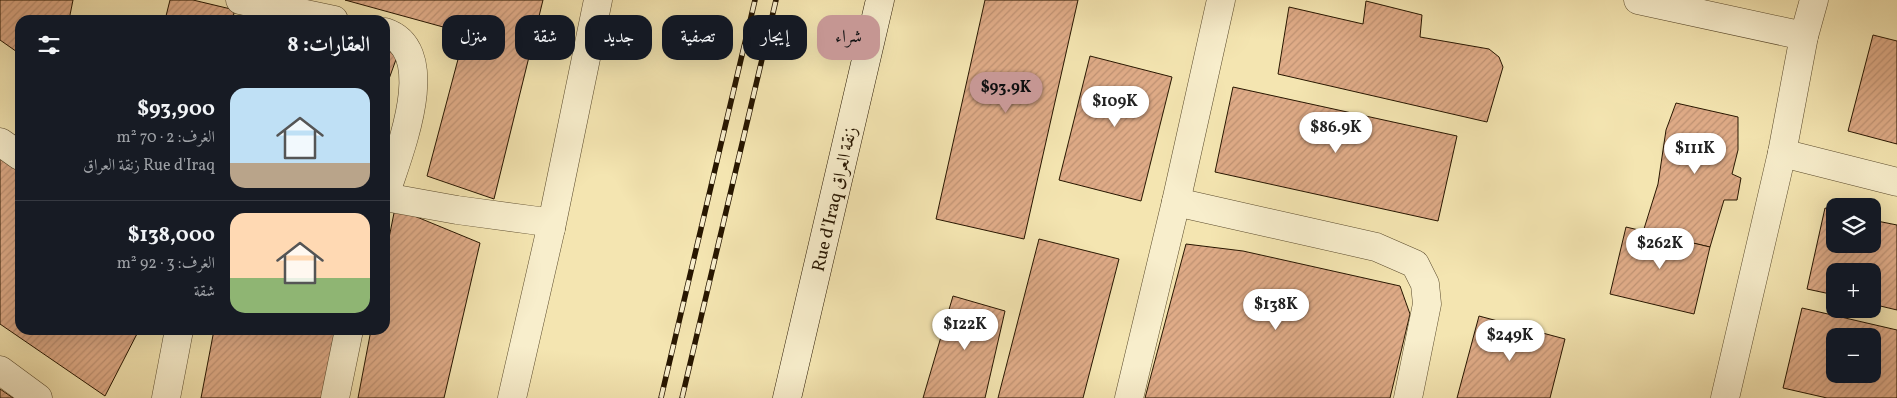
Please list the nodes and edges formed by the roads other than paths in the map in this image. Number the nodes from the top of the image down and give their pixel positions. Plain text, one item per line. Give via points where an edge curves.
1 (598, 0) edge
2 (880, 0) edge
3 (1221, 0) edge
4 (1638, 0) edge
5 (1814, 0) edge
6 (250, 6) edge
7 (304, 15) edge
8 (390, 34) edge
9 (1804, 36) junction
10 (0, 142) edge
11 (15, 152) edge
12 (1782, 153) junction
13 (390, 180) edge
14 (1897, 182) edge
15 (390, 197) edge
16 (1176, 202) junction
17 (551, 228) junction
18 (178, 335) edge
19 (348, 335) edge
20 (0, 370) edge
21 (38, 398) edge
22 (166, 398) edge
23 (335, 398) edge
24 (512, 398) edge
25 (787, 398) edge
26 (1130, 398) edge
27 (1408, 398) edge
28 (1725, 398) edge

1 - 17 street
2 - 25 street, Rue d'Iraq زنقة العراق
3 - 16 street
4 - 9 street
5 - 9 street
6 - 7 street
8 - 13 street via 405,47 412,63 414,84 413,105
9 - 12 street
10 - 11 street
12 - 14 street
12 - 28 street
15 - 17 street via 539,221
16 - 26 street
16 - 27 street via 1376,247 1415,264 1425,284 1427,304
17 - 24 street
18 - 22 street
19 - 23 street
20 - 21 street

